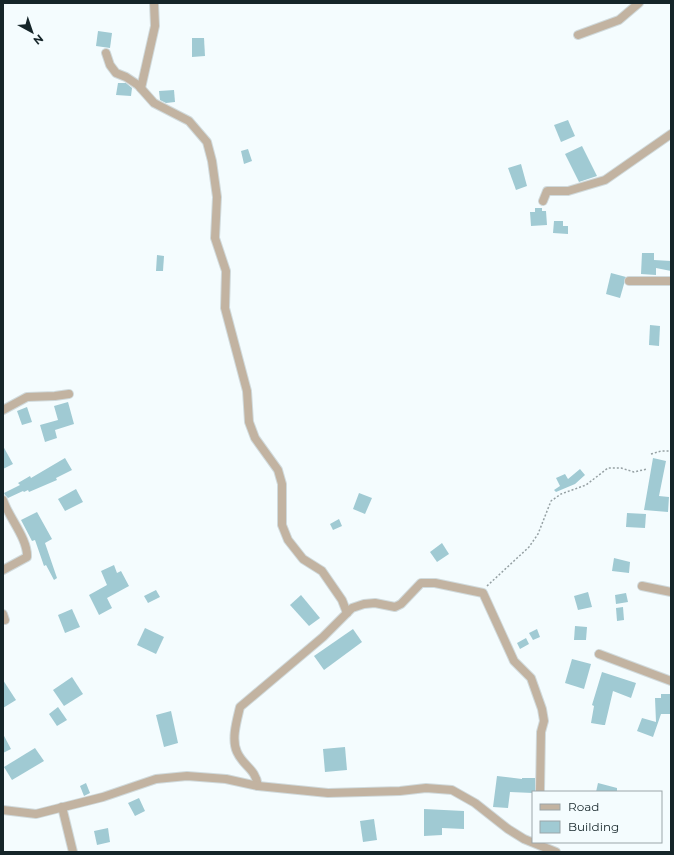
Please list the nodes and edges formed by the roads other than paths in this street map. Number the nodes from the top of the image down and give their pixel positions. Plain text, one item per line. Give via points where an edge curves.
1 (154, 3) edge
2 (639, 3) edge
3 (578, 35) dead end
4 (106, 53) dead end
5 (141, 88) junction
6 (671, 134) edge
7 (543, 201) dead end
8 (630, 281) dead end
9 (671, 281) edge
10 (69, 394) dead end
11 (3, 410) edge
12 (3, 500) edge
13 (3, 570) edge
14 (642, 586) dead end
15 (671, 592) edge
16 (348, 613) junction
17 (599, 654) dead end
18 (671, 680) edge
19 (258, 786) junction
20 (540, 791) edge
21 (62, 807) junction
22 (3, 810) edge
23 (532, 840) edge
24 (541, 844) edge
25 (73, 852) edge
26 (556, 852) edge

1 - 5 street via 150,54
2 - 3 street via 619,20
4 - 5 street via 116,73
5 - 16 street via 154,103 189,121 207,142 217,197 215,238 226,271 225,308 248,391 249,422 255,438 278,470 282,484 282,525 288,540 307,562 322,571
6 - 7 street via 605,180 568,191 547,191
8 - 9 street
10 - 11 street via 27,397
12 - 13 street via 28,548 27,557
14 - 15 street
16 - 19 street via 240,707 236,723 236,751 257,777
16 - 20 street via 352,608 364,604 401,604 421,583 435,583 483,593 514,661 531,678 542,709 544,721 541,732
17 - 18 street
19 - 21 street via 226,779 187,776 156,779
19 - 23 street via 328,793 426,788 452,790 475,803 508,829
21 - 22 street via 36,814
21 - 25 street
24 - 26 street

